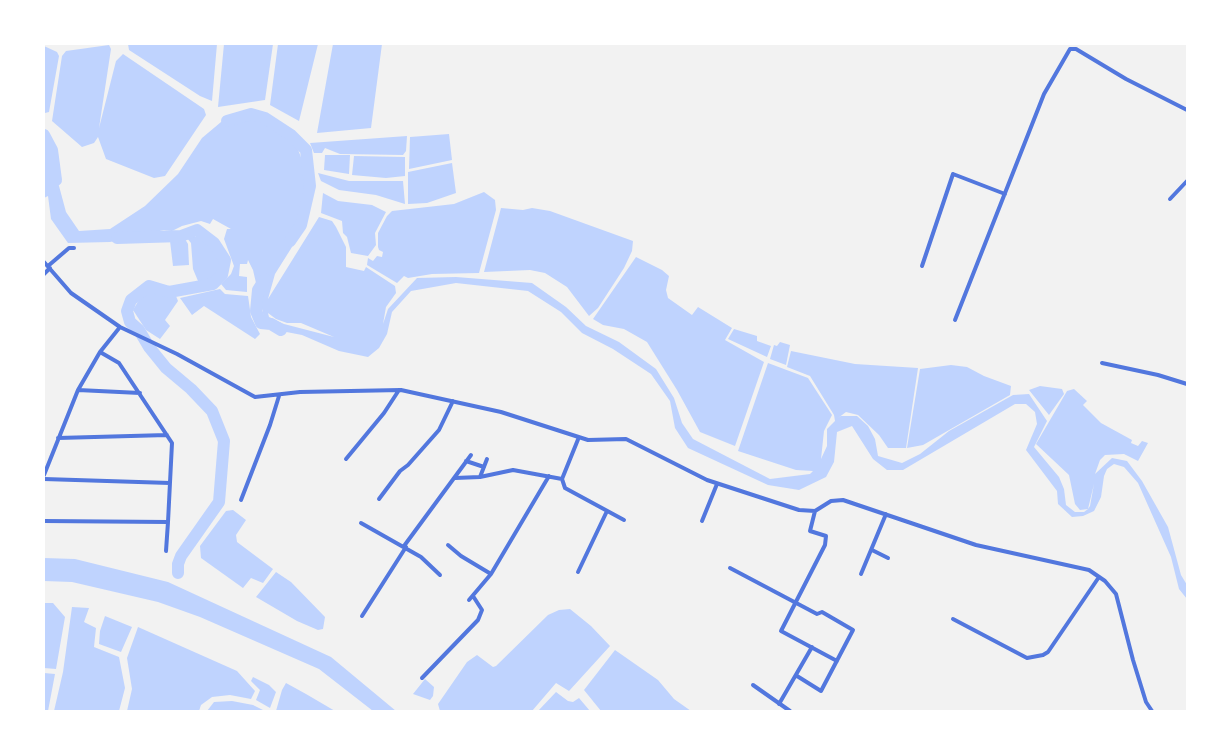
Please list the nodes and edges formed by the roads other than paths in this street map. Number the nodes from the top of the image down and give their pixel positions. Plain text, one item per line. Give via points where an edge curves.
1 (1187, 110) edge
2 (1187, 182) edge
3 (1006, 194) junction
4 (1170, 199) dead end
5 (74, 248) dead end
6 (44, 262) edge
7 (922, 266) dead end
8 (49, 267) junction
9 (44, 274) edge
10 (955, 320) dead end
11 (120, 327) junction
12 (100, 352) junction
13 (1102, 363) dead end
14 (1187, 384) edge
15 (78, 390) junction
16 (399, 390) junction
17 (140, 393) junction
18 (279, 396) junction
19 (452, 401) junction
20 (167, 435) junction
21 (580, 437) junction
22 (58, 438) junction
23 (471, 455) dead end
24 (346, 459) dead end
25 (487, 459) dead end
26 (466, 460) junction
27 (484, 467) junction
28 (44, 475) edge
29 (549, 476) junction
30 (480, 477) junction
31 (455, 478) junction
32 (44, 479) edge
33 (562, 479) junction
34 (170, 483) junction
35 (717, 484) junction
36 (379, 499) dead end
37 (241, 500) dead end
38 (607, 511) junction
39 (815, 511) junction
40 (886, 514) junction
41 (624, 520) dead end
42 (44, 521) edge
43 (702, 521) dead end
44 (168, 522) junction
45 (361, 523) dead end
46 (448, 545) dead end
47 (405, 547) junction
48 (872, 550) junction
49 (166, 551) dead end
50 (888, 558) dead end
51 (730, 568) dead end
52 (578, 572) dead end
53 (491, 574) junction
54 (861, 574) dead end
55 (440, 575) dead end
56 (1100, 577) junction
57 (796, 601) junction
58 (362, 616) dead end
59 (953, 619) dead end
60 (812, 647) junction
61 (837, 661) junction
62 (797, 676) junction
63 (422, 678) dead end
64 (753, 686) dead end
65 (779, 704) junction
66 (790, 711) edge
67 (1152, 711) edge

1 - 3 street via 1076,49 1070,49 1044,94
2 - 4 street
3 - 7 street via 953,174
3 - 10 street
5 - 8 street
6 - 8 street
8 - 9 street
8 - 11 street via 71,293
11 - 12 street
11 - 18 street via 255,397
12 - 15 street
12 - 17 street via 119,363
13 - 14 street
15 - 17 street
15 - 22 street
16 - 18 street via 300,392
16 - 19 street
16 - 24 street
17 - 20 street
18 - 37 street
19 - 21 street via 501,412
19 - 36 street via 440,430 400,471
20 - 22 street
20 - 34 street via 172,443
21 - 33 street
21 - 35 street via 595,441 626,439
22 - 28 street
23 - 26 street
25 - 27 street
26 - 27 street
26 - 31 street
27 - 30 street
29 - 30 street via 507,470
29 - 33 street
29 - 53 street
30 - 31 street
31 - 47 street
32 - 34 street
33 - 38 street via 565,488
34 - 44 street
35 - 39 street via 789,508
35 - 43 street
38 - 41 street
38 - 52 street
39 - 40 street via 831,501 843,500
39 - 57 street via 810,531 826,536 825,545
40 - 48 street
40 - 56 street via 976,545 1089,570
42 - 44 street
44 - 49 street
45 - 47 street
46 - 53 street
47 - 55 street
47 - 58 street
48 - 50 street
48 - 54 street
51 - 57 street
53 - 63 street via 471,598 482,610 478,620
56 - 59 street via 1048,652 1042,655 1027,658
56 - 67 street via 1116,594 1133,660
57 - 60 street via 781,631
57 - 61 street via 853,630
60 - 61 street
60 - 62 street
61 - 62 street via 821,691
62 - 65 street
64 - 65 street
65 - 66 street

